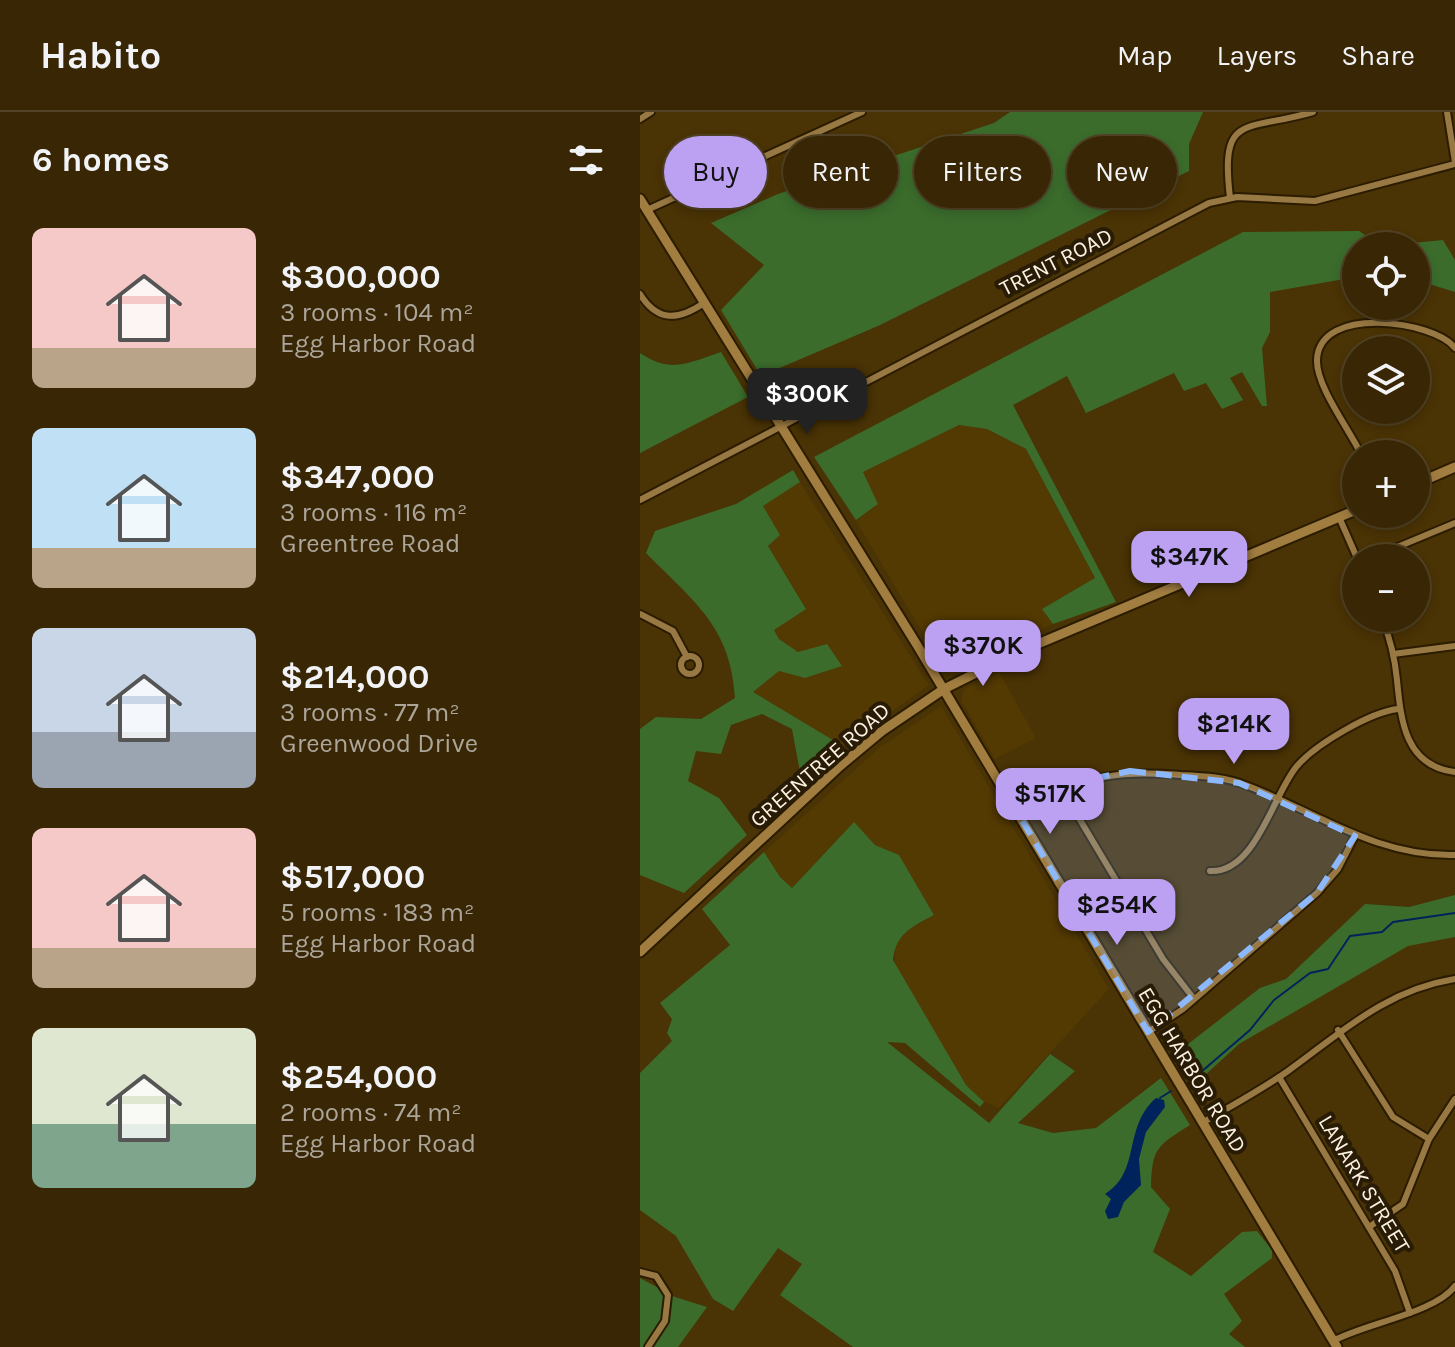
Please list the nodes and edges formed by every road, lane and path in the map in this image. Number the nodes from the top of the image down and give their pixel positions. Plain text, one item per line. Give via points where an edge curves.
1 (651, 112) edge
2 (862, 112) edge
3 (1313, 112) edge
4 (1447, 112) edge
5 (640, 119) edge
6 (1455, 163) edge
7 (1230, 198) junction
8 (640, 199) edge
9 (647, 210) junction
10 (640, 294) edge
11 (704, 303) junction
12 (1455, 348) edge
13 (780, 424) junction
14 (1353, 440) edge
15 (1455, 467) edge
16 (1430, 478) edge
17 (640, 500) edge
18 (1342, 516) edge
19 (1339, 517) junction
20 (1455, 523) edge
21 (1351, 544) edge
22 (1405, 544) edge
23 (640, 614) edge
24 (1386, 632) edge
25 (1455, 646) edge
26 (1393, 654) junction
27 (687, 657) dead end
28 (944, 689) junction
29 (1398, 709) junction
30 (1455, 772) edge
31 (1064, 793) junction
32 (1278, 800) junction
33 (1020, 817) junction
34 (1355, 836) junction
35 (1455, 855) edge
36 (1210, 871) dead end
37 (640, 952) edge
38 (1455, 979) edge
39 (1194, 999) junction
40 (1338, 1030) junction
41 (1148, 1032) junction
42 (1279, 1077) junction
43 (1455, 1099) edge
44 (1202, 1123) junction
45 (1429, 1139) junction
46 (1369, 1227) junction
47 (640, 1272) edge
48 (1455, 1286) edge
49 (1410, 1313) junction
50 (1335, 1344) edge
51 (648, 1347) edge

1 - 5 street
2 - 9 street
3 - 7 street via 1254,122 1235,132 1226,154
4 - 6 street
6 - 7 street, TRENT ROAD via 1315,201
7 - 13 street, TRENT ROAD via 1191,212
8 - 9 main road, EGG HARBOR ROAD
9 - 11 main road, EGG HARBOR ROAD
10 - 11 street via 652,310 668,318
11 - 13 main road, EGG HARBOR ROAD
12 - 14 street via 1427,329 1358,323 1335,329 1323,339 1318,374
13 - 17 street, TRENT ROAD
13 - 28 main road, EGG HARBOR ROAD
15 - 16 main road
18 - 19 main road, GREENTREE ROAD
19 - 21 street
19 - 28 main road, GREENTREE ROAD via 1014,654
20 - 22 street
23 - 27 street via 673,631
24 - 26 street
25 - 26 street
26 - 29 street
28 - 33 main road, EGG HARBOR ROAD
28 - 37 main road, GREENTREE ROAD via 840,766
29 - 30 street via 1405,735 1420,756
29 - 32 street via 1311,752
31 - 32 street via 1104,775 1130,771 1219,778
31 - 33 street
31 - 39 street via 1163,959
32 - 34 street
32 - 36 street via 1247,850 1228,867
33 - 41 main road, EGG HARBOR ROAD
34 - 35 street via 1401,851
34 - 39 street via 1338,869 1317,893
38 - 40 street via 1402,994
39 - 41 street
40 - 42 street
40 - 45 street via 1393,1117
41 - 44 main road, EGG HARBOR ROAD
42 - 44 street
42 - 46 street, LANARK STREET
43 - 45 street
44 - 50 main road, EGG HARBOR ROAD
45 - 46 street via 1403,1204
46 - 49 street, LANARK STREET via 1398,1277
47 - 51 street via 663,1282 668,1303 665,1321
48 - 49 street via 1444,1299
49 - 50 street via 1362,1326

